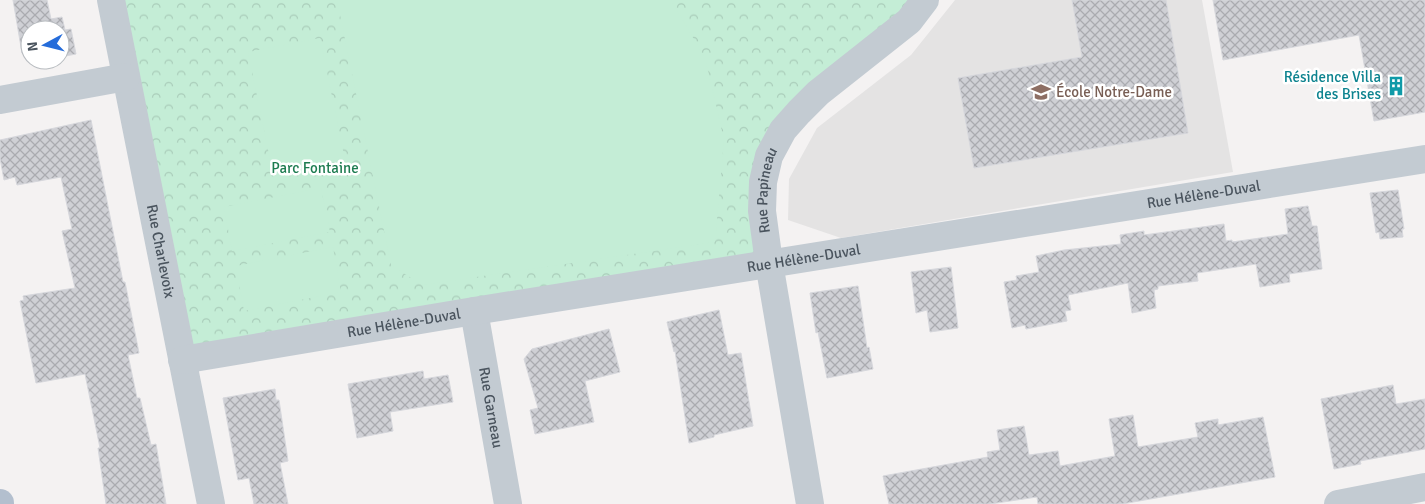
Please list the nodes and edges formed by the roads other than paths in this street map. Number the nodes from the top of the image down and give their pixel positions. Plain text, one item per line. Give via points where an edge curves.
1 (110, 0) edge
2 (925, 0) edge
3 (126, 77) junction
4 (0, 100) edge
5 (1425, 159) edge
6 (769, 263) junction
7 (474, 311) junction
8 (182, 360) junction
9 (1425, 487) edge
10 (211, 504) edge
11 (508, 504) edge
12 (810, 504) edge
13 (1338, 504) edge

1 - 3 street, Rue Charlevoix
2 - 6 street, Rue Papineau via 909,21 818,94 783,130 769,156 763,182 762,211
3 - 4 street
3 - 8 street, Rue Charlevoix
5 - 6 street, Rue Hélène-Duval
6 - 7 street, Rue Hélène-Duval
6 - 12 street, Rue Papineau
7 - 8 street, Rue Hélène-Duval
7 - 11 street, Rue Garneau
8 - 10 street, Rue Charlevoix
9 - 13 street

